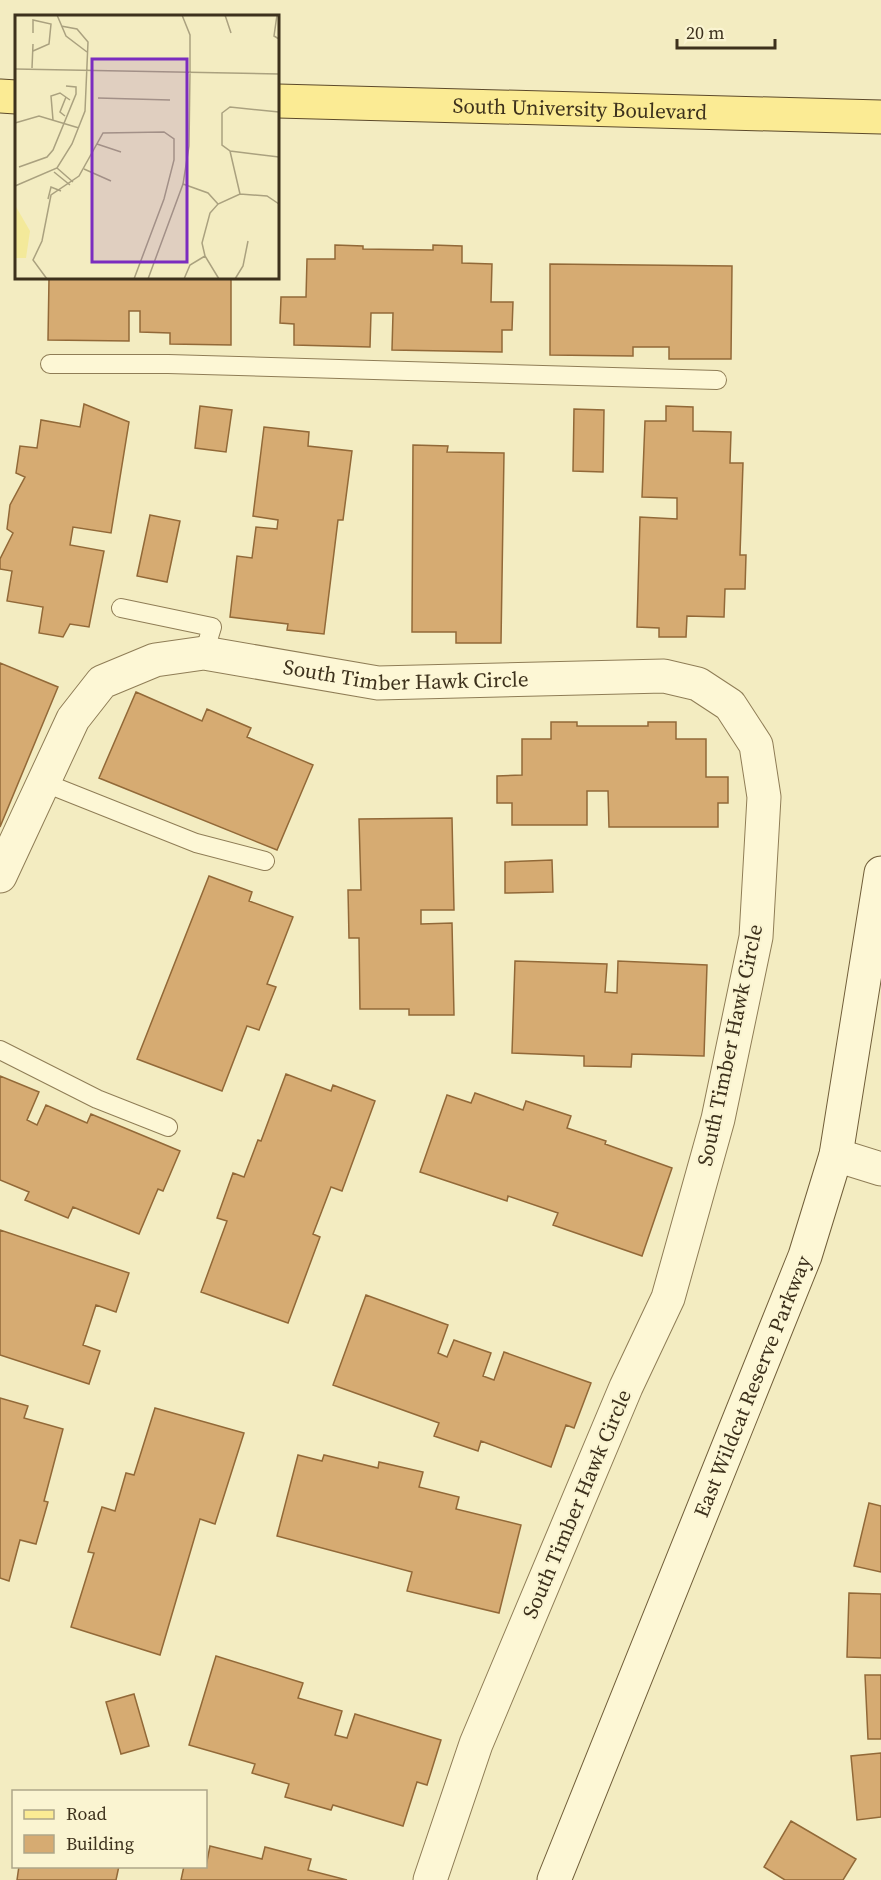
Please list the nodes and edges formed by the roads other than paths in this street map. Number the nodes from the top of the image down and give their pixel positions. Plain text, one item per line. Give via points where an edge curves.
1 (0, 96) edge
2 (15, 97) edge
3 (279, 101) edge
4 (881, 117) edge
5 (50, 364) dead end
6 (717, 380) dead end
7 (121, 608) dead end
8 (204, 653) junction
9 (45, 783) junction
10 (265, 861) dead end
11 (881, 873) edge
12 (0, 876) edge
13 (0, 1050) edge
14 (168, 1127) dead end
15 (836, 1155) junction
16 (881, 1169) edge
17 (430, 1880) edge
18 (554, 1880) edge

1 - 2 main road
3 - 4 main road, South University Boulevard
5 - 6 lane
7 - 8 lane via 212,627
8 - 9 street, South Timber Hawk Circle via 155,660 102,682 73,719
8 - 17 street, South Timber Hawk Circle via 378,683 664,676 698,684 730,705 756,744 765,797 756,937 718,1119 668,1298 626,1387 476,1744
9 - 10 lane via 196,843
9 - 12 street, South Timber Hawk Circle
11 - 15 street, East Wildcat Reserve Parkway
13 - 14 lane via 97,1099
15 - 16 street
15 - 18 street, East Wildcat Reserve Parkway via 805,1256

